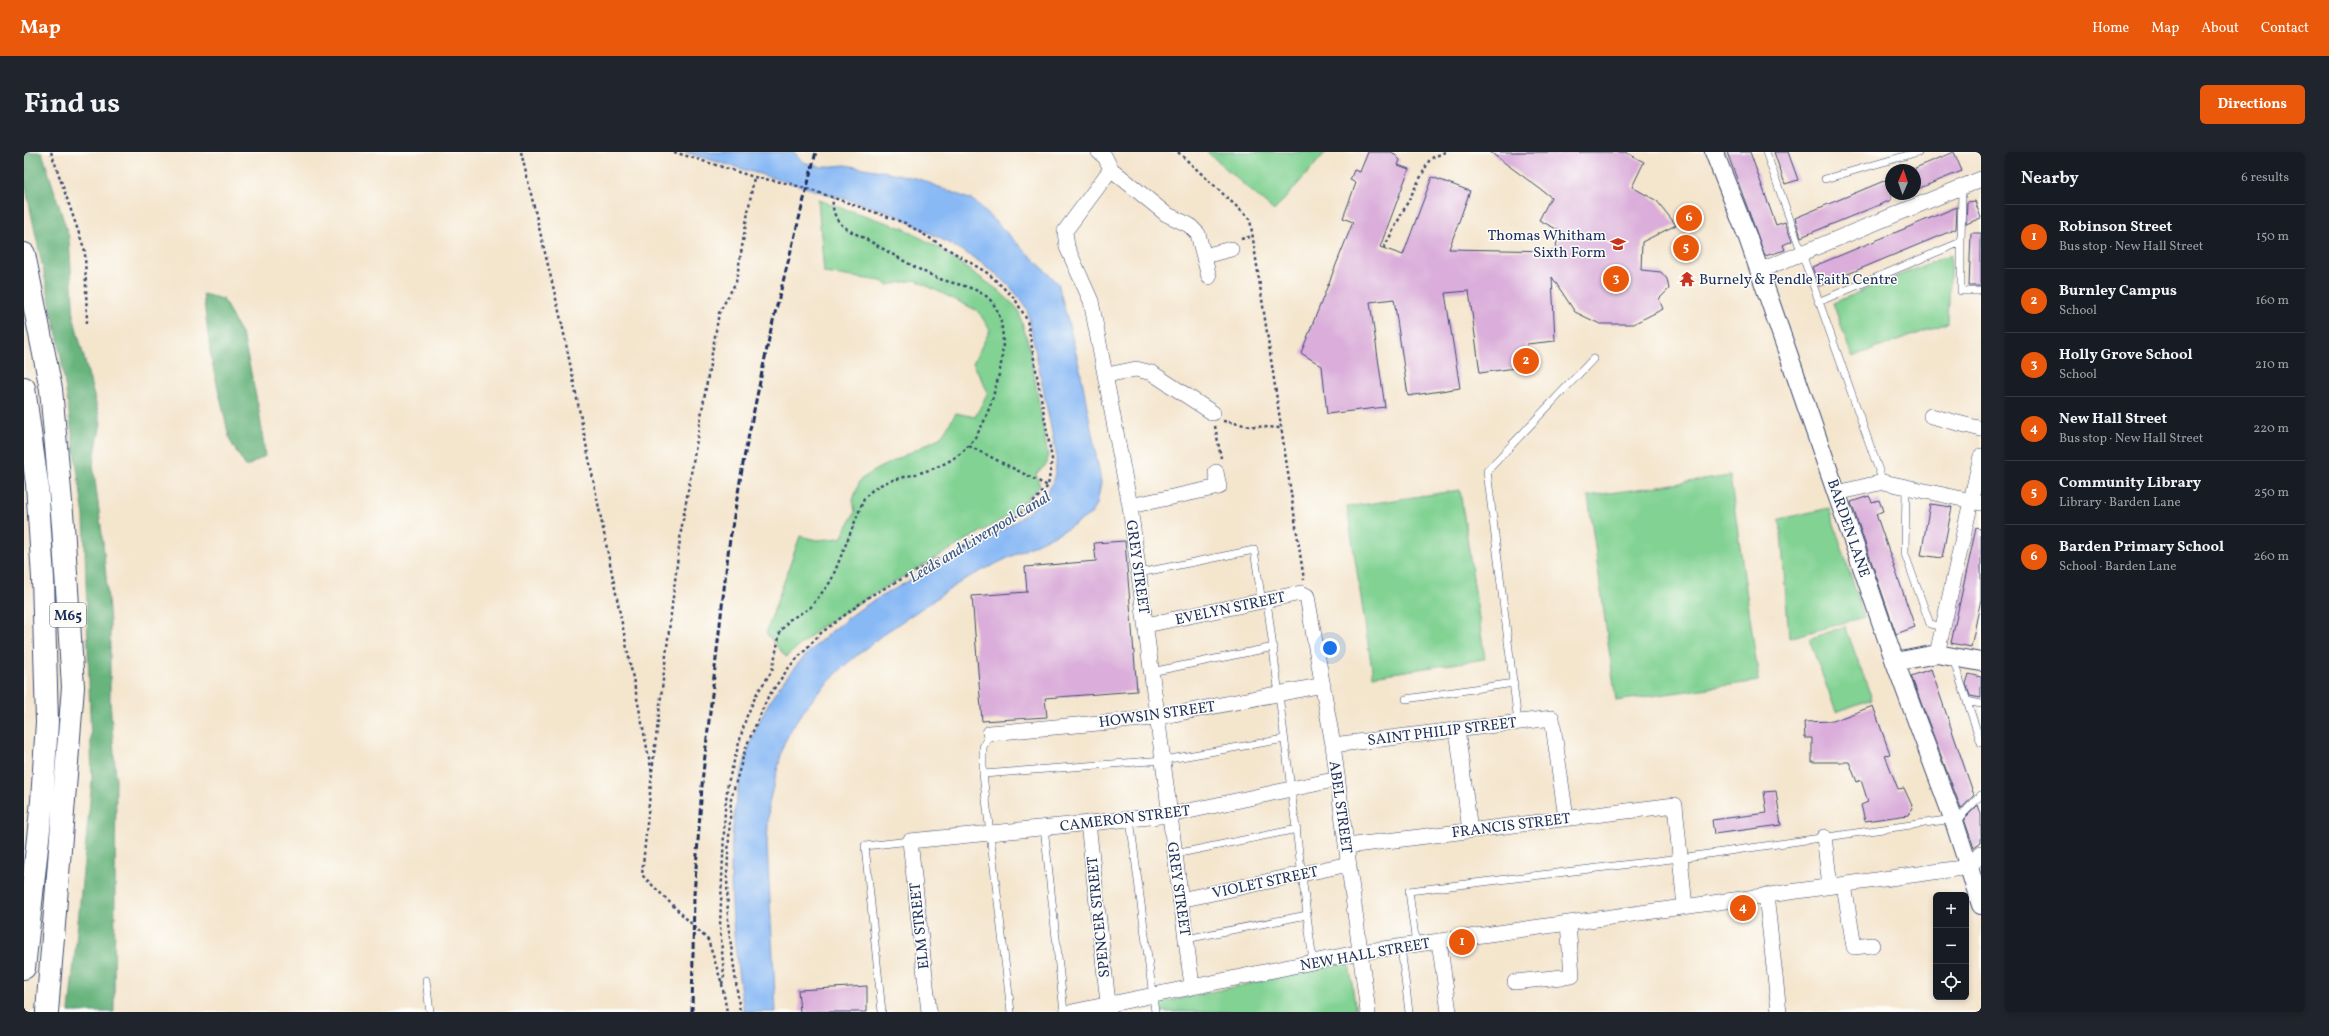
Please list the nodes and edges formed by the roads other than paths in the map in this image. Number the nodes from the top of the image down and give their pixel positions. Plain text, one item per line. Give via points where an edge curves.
1 (1098, 152) edge
2 (1714, 152) edge
3 (1766, 152) edge
4 (1918, 152) edge
5 (1111, 169) junction
6 (1825, 179) dead end
7 (1981, 179) edge
8 (1962, 188) junction
9 (1961, 242) junction
10 (1231, 249) dead end
11 (24, 254) edge
12 (1802, 254) junction
13 (1204, 256) junction
14 (1760, 271) junction
15 (1209, 277) dead end
16 (1981, 291) edge
17 (1818, 302) junction
18 (1593, 359) dead end
19 (1107, 375) junction
20 (24, 388) edge
21 (1213, 413) road end
22 (1931, 416) dead end
23 (1981, 428) edge
24 (1981, 456) edge
25 (1216, 472) road end
26 (1883, 482) junction
27 (1906, 487) junction
28 (1837, 492) junction
29 (1976, 502) edge
30 (1130, 506) junction
31 (1139, 573) junction
32 (1306, 598) joint
33 (1265, 601) junction
34 (1146, 625) junction
35 (1943, 627) junction
36 (1274, 647) junction
37 (1945, 656) junction
38 (1895, 662) junction
39 (1981, 662) edge
40 (1151, 672) junction
41 (1514, 683) junction
42 (1323, 685) junction
43 (1280, 693) junction
44 (1406, 699) dead end
45 (1967, 701) junction
46 (1981, 704) edge
47 (1157, 717) junction
48 (1518, 722) junction
49 (1457, 729) junction
50 (990, 733) joint
51 (1284, 740) junction
52 (1981, 744) edge
53 (1333, 745) junction
54 (1164, 760) junction
55 (983, 774) junction
56 (1338, 780) junction
57 (1292, 789) junction
58 (1981, 795) edge
59 (1170, 815) junction
60 (1566, 818) junction
61 (1130, 819) junction
62 (1954, 821) junction
63 (1088, 822) junction
64 (1044, 827) junction
65 (1297, 829) junction
66 (1470, 830) junction
67 (991, 832) junction
68 (1824, 837) junction
69 (910, 841) junction
70 (1347, 846) junction
71 (1174, 854) junction
72 (1981, 854) edge
73 (1680, 858) junction
74 (1349, 864) junction
75 (1969, 867) junction
76 (1302, 875) junction
77 (1837, 885) junction
78 (1766, 895) junction
79 (1180, 900) junction
80 (1981, 905) edge
81 (1685, 907) junction
82 (1308, 915) junction
83 (1568, 923) junction
84 (1186, 939) junction
85 (1439, 941) junction
86 (1416, 944) junction
87 (1872, 945) dead end
88 (1401, 947) junction
89 (1361, 952) junction
90 (1313, 962) junction
91 (24, 968) edge
92 (49, 979) junction
93 (426, 980) dead end
94 (1515, 982) dead end
95 (1192, 986) junction
96 (1153, 995) junction
97 (1108, 1009) edge
98 (43, 1012) edge
99 (47, 1012) edge
100 (430, 1012) edge
101 (882, 1012) edge
102 (929, 1012) edge
103 (1011, 1012) edge
104 (1064, 1012) edge
105 (1072, 1012) edge
106 (1155, 1012) edge
107 (1368, 1012) edge
108 (1409, 1012) edge
109 (1448, 1012) edge
110 (1779, 1012) edge

1 - 5 street via 1105,157
2 - 14 street, BARDEN LANE
3 - 12 lane
4 - 6 lane
5 - 13 street via 1166,214 1189,225 1198,234
5 - 19 street, GREY STREET via 1065,231 1067,247 1091,301
7 - 8 street
8 - 9 lane
8 - 12 street
9 - 16 lane via 1960,291
9 - 17 lane
10 - 13 street
11 - 92 highway, M65 via 50,389 63,525 73,688
12 - 14 street
12 - 17 lane
13 - 15 street
14 - 28 street, BARDEN LANE
17 - 26 lane
18 - 41 lane via 1487,471
19 - 21 street via 1136,369 1152,373
19 - 30 street, GREY STREET
20 - 91 highway, M65 via 37,484 43,578 47,722 42,801
22 - 23 street
24 - 29 street
25 - 30 street via 1220,486
26 - 27 street
26 - 28 street
27 - 29 street
27 - 35 lane via 1905,554 1930,624
28 - 38 street, BARDEN LANE
29 - 35 street
30 - 31 street, GREY STREET
31 - 33 lane via 1254,550
31 - 34 street, GREY STREET
32 - 33 street, EVELYN STREET via 1301,593
32 - 42 street, ABEL STREET
33 - 34 street, EVELYN STREET
33 - 36 lane
34 - 40 street, GREY STREET
35 - 37 street
36 - 40 lane
36 - 43 lane
37 - 38 street
37 - 39 street
37 - 45 lane
38 - 62 street, BARDEN LANE
40 - 47 street, GREY STREET
41 - 44 lane
41 - 48 lane
42 - 43 street, HOWSIN STREET
42 - 53 street, ABEL STREET
43 - 47 street, HOWSIN STREET
43 - 51 lane
45 - 46 lane
45 - 52 lane
47 - 50 street, HOWSIN STREET
47 - 54 street, GREY STREET
48 - 49 street, SAINT PHILIP STREET
48 - 60 street, SAINT PHILIP STREET via 1552,718
49 - 53 street, SAINT PHILIP STREET
49 - 66 street
50 - 55 lane via 983,747
51 - 54 lane
51 - 57 lane
53 - 56 street, ABEL STREET
54 - 55 lane
54 - 59 street, GREY STREET
55 - 67 lane
56 - 57 street, CAMERON STREET
56 - 70 street, ABEL STREET
57 - 59 street, CAMERON STREET
57 - 65 lane
58 - 62 lane
59 - 61 street, CAMERON STREET
59 - 71 street, GREY STREET
60 - 66 street, FRANCIS STREET
60 - 73 street, FRANCIS STREET via 1674,805
61 - 63 street, CAMERON STREET
61 - 96 lane
62 - 68 lane
62 - 75 street, BARDEN LANE
63 - 64 street, CAMERON STREET
63 - 97 street, SPENCER STREET
64 - 67 street, CAMERON STREET
64 - 104 lane
65 - 71 lane
65 - 76 lane
66 - 70 street, FRANCIS STREET
67 - 69 street, CAMERON STREET
67 - 103 lane
68 - 73 lane
68 - 77 street
69 - 101 lane via 865,846
69 - 102 street, ELM STREET
70 - 74 street, ABEL STREET
71 - 79 street, GREY STREET
72 - 75 street
73 - 81 street
73 - 86 lane via 1408,891
74 - 76 street, VIOLET STREET
74 - 89 street, ABEL STREET
75 - 77 street, NEW HALL STREET
75 - 80 street, BARDEN LANE
76 - 79 street, VIOLET STREET
76 - 82 lane
77 - 78 street, NEW HALL STREET
77 - 87 street via 1849,948
78 - 81 street, NEW HALL STREET
78 - 110 street
79 - 84 street, GREY STREET
81 - 83 street, NEW HALL STREET
82 - 84 lane
82 - 90 lane
83 - 85 street, NEW HALL STREET
83 - 94 street via 1572,976
84 - 95 street, GREY STREET
85 - 86 street, NEW HALL STREET
85 - 109 street
86 - 88 street, NEW HALL STREET
88 - 89 street, NEW HALL STREET
88 - 108 lane
89 - 90 street, NEW HALL STREET
89 - 107 street, ABEL STREET
90 - 95 street, NEW HALL STREET
92 - 98 highway, M65
92 - 99 highway
93 - 100 lane
95 - 96 street, NEW HALL STREET
96 - 97 street, NEW HALL STREET
96 - 106 lane
97 - 105 street, NEW HALL STREET

